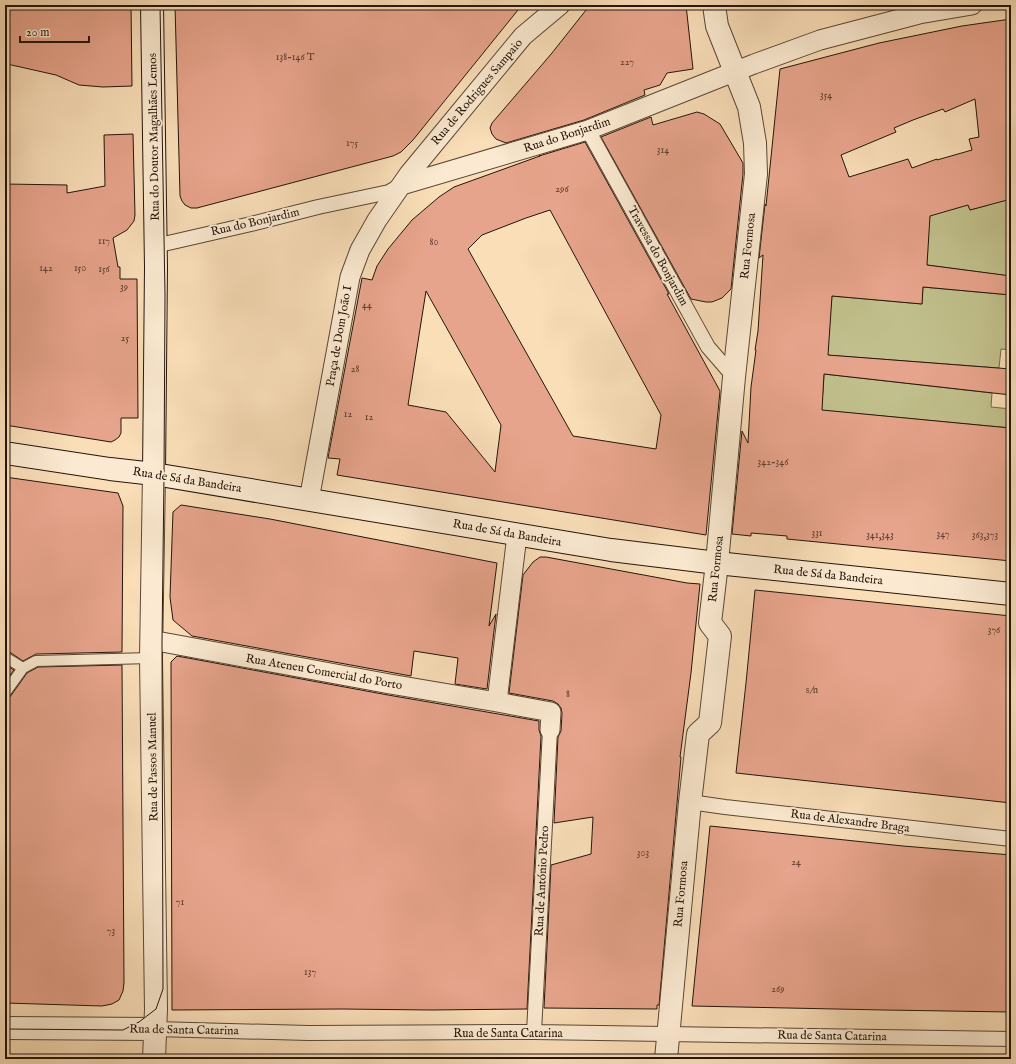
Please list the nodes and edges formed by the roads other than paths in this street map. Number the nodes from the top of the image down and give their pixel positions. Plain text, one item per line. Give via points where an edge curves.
1 (152, 5) edge
2 (714, 5) edge
3 (972, 5) edge
4 (559, 6) edge
5 (735, 72) junction
6 (588, 130) junction
7 (402, 185) junction
8 (155, 246) junction
9 (734, 377) junction
10 (5, 453) edge
11 (154, 474) junction
12 (309, 500) junction
13 (517, 535) junction
14 (717, 563) junction
15 (1011, 594) edge
16 (151, 649) junction
17 (5, 657) edge
18 (23, 668) junction
19 (5, 693) edge
20 (497, 702) junction
21 (550, 730) joint
22 (690, 802) junction
23 (1011, 840) edge
24 (5, 1028) edge
25 (155, 1029) junction
26 (534, 1032) junction
27 (668, 1035) junction
28 (1011, 1039) edge
29 (154, 1059) edge
30 (666, 1059) edge

1 - 8 street, Rua do Doutor Magalhães Lemos
2 - 5 street, Rua Formosa via 717,26
3 - 5 street, Rua do Bonjardim via 919,14 820,40
4 - 7 street, Rua de Rodrigues Sampaio via 523,36
5 - 6 street, Rua do Bonjardim
5 - 9 street, Rua Formosa via 749,108 756,143 756,174
6 - 7 street, Rua do Bonjardim
6 - 9 street, Travessa do Bonjardim via 708,347
7 - 8 street, Rua do Bonjardim via 389,192
7 - 12 street, Praça de Dom João I via 376,220 360,250 350,277
8 - 11 street
9 - 14 street, Rua Formosa
10 - 11 street, Rua de Sá da Bandeira
11 - 12 street, Rua de Sá da Bandeira
11 - 16 street, Rua de Passos Manuel
12 - 13 street, Rua de Sá da Bandeira
13 - 14 street, Rua de Sá da Bandeira
13 - 20 street
14 - 15 street, Rua de Sá da Bandeira
14 - 22 street, Rua Formosa via 710,623 720,636 719,652 710,723 698,734
16 - 18 lane via 36,661
16 - 20 street, Rua Ateneu Comercial do Porto
16 - 25 street, Rua de Passos Manuel
17 - 18 lane
18 - 19 lane
20 - 21 street, Rua Ateneu Comercial do Porto via 551,712
21 - 26 street, Rua de António Pedro
22 - 23 street, Rua de Alexandre Braga
22 - 27 street, Rua Formosa
24 - 25 street, Rua de Santa Catarina
25 - 26 street, Rua de Santa Catarina via 308,1033
25 - 29 street, Rua de Passos Manuel
26 - 27 street, Rua de Santa Catarina
27 - 28 street, Rua de Santa Catarina
27 - 30 street, Rua Formosa

